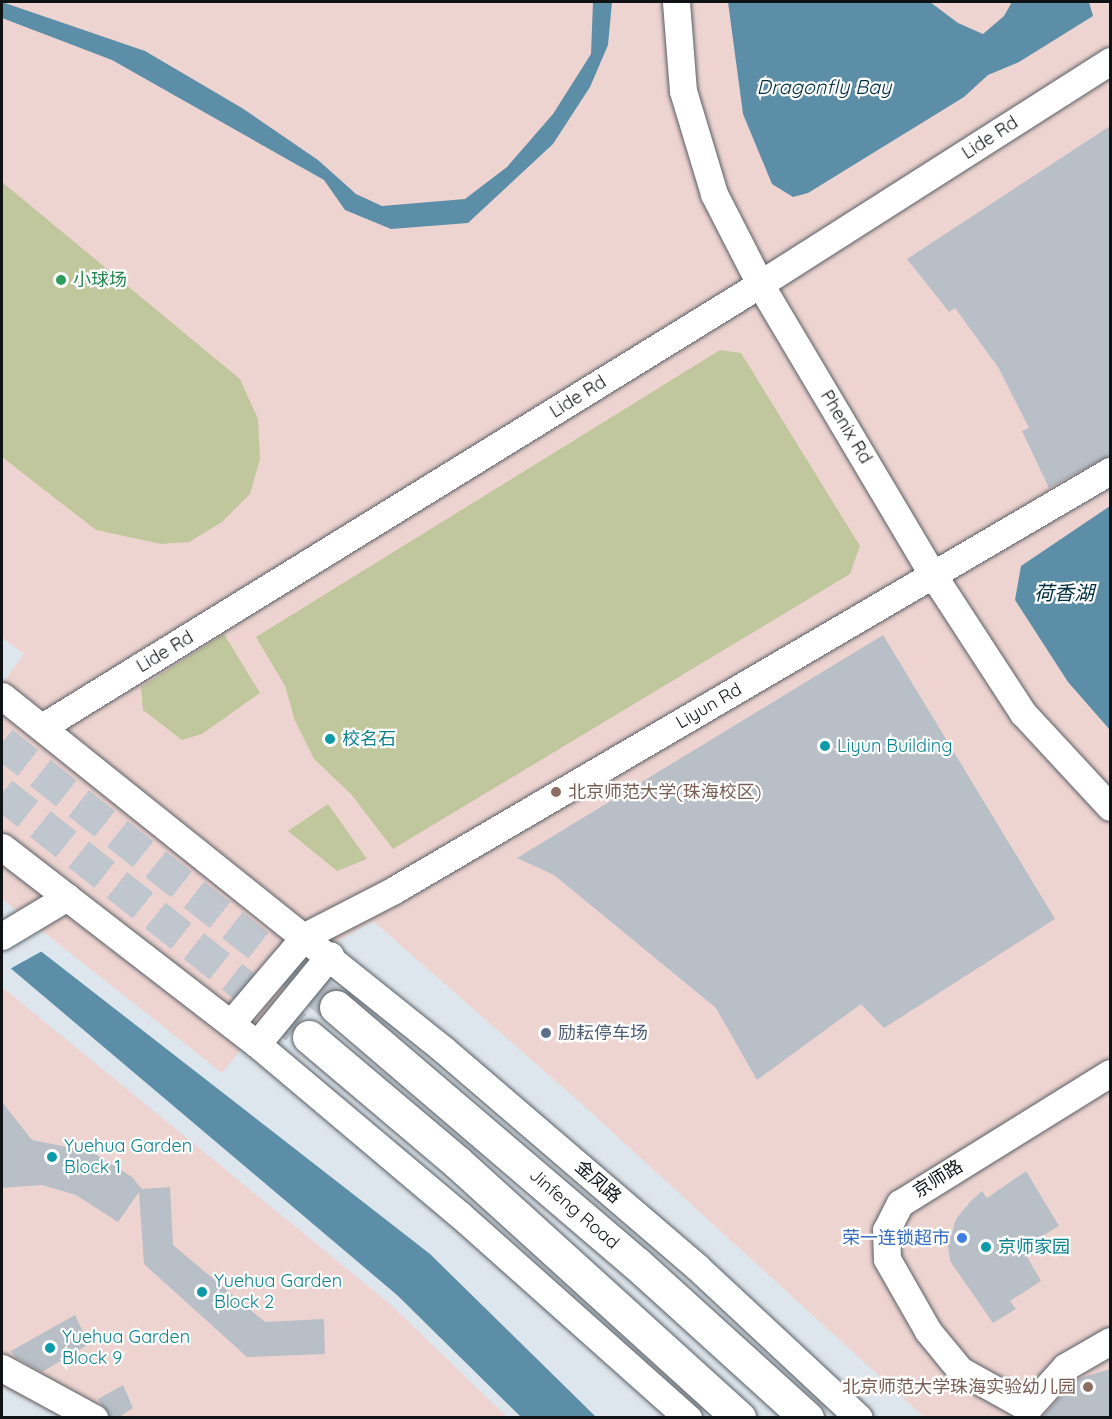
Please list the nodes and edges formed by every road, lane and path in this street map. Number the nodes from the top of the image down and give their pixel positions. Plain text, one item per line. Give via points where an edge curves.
1 (676, 2) edge
2 (1110, 61) edge
3 (760, 284) junction
4 (1110, 471) edge
5 (933, 574) junction
6 (4, 703) edge
7 (42, 727) junction
8 (1110, 807) edge
9 (2, 847) edge
10 (67, 897) junction
11 (2, 936) edge
12 (304, 936) junction
13 (330, 955) junction
14 (336, 1006) tunnel mouth
15 (231, 1023) junction
16 (309, 1037) tunnel mouth
17 (257, 1044) junction
18 (1110, 1073) edge
19 (1110, 1341) edge
20 (2, 1368) edge
21 (94, 1418) edge
22 (688, 1418) edge
23 (739, 1418) edge
24 (807, 1418) edge
25 (859, 1418) edge

1 - 3 street, Phenix Rd via 683,91 714,194
2 - 3 street, Lide Rd
3 - 5 street, Phenix Rd
3 - 7 street, Lide Rd
4 - 5 street, Liyun Rd
5 - 8 street, Phenix Rd via 1023,713
5 - 12 street, Liyun Rd via 394,890
6 - 7 street, 金凤路
7 - 12 street, 金凤路
9 - 10 street
10 - 11 street
10 - 15 street
12 - 13 street, 金凤路
12 - 15 street
13 - 17 street
13 - 25 street, 金凤路 via 697,1267
14 - 24 highway, Jinfeng Road via 636,1263
15 - 17 street
16 - 23 highway via 457,1162
17 - 22 street via 459,1214
18 - 19 street, 京师路 via 900,1203 886,1230 887,1259 928,1331 960,1370 1028,1408 1065,1367
20 - 21 street

